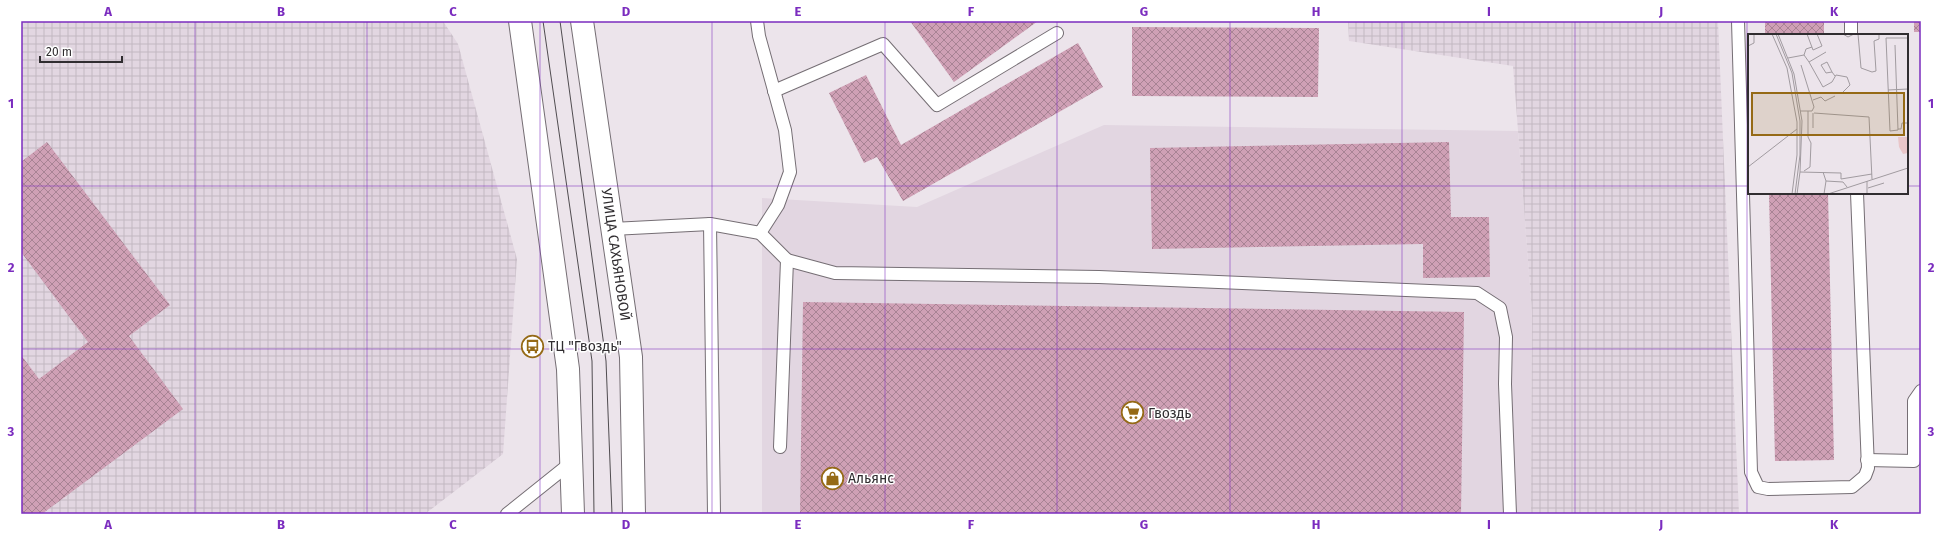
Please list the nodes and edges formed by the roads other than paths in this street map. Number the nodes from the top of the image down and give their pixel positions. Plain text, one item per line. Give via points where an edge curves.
1 (520, 21) edge
2 (582, 21) edge
3 (757, 21) edge
4 (1738, 21) edge
5 (1851, 21) edge
6 (1057, 34) dead end
7 (1851, 34) edge
8 (774, 91) junction
9 (1857, 194) edge
10 (710, 224) junction
11 (612, 229) junction
12 (760, 233) junction
13 (787, 260) junction
14 (1921, 391) edge
15 (780, 447) dead end
16 (1867, 460) junction
17 (572, 462) junction
18 (507, 514) edge
19 (573, 514) edge
20 (634, 514) edge
21 (714, 514) edge
22 (1510, 514) edge

1 - 17 main road via 568,369
2 - 11 main road, УЛИЦА САХЬЯНОВОЙ
3 - 8 lane
4 - 16 lane via 1751,472 1758,487 1768,489 1852,487 1865,476
5 - 7 lane
6 - 8 lane via 937,105 883,44
8 - 12 lane via 785,130 790,172 778,205
9 - 16 lane
10 - 11 lane
10 - 12 lane
10 - 21 lane
11 - 20 main road, УЛИЦА САХЬЯНОВОЙ via 631,357
12 - 13 lane
13 - 15 lane
13 - 22 lane via 835,273 1099,277 1477,293 1500,308 1506,337 1505,384
14 - 16 lane via 1914,401 1914,461
17 - 18 lane
17 - 19 main road

